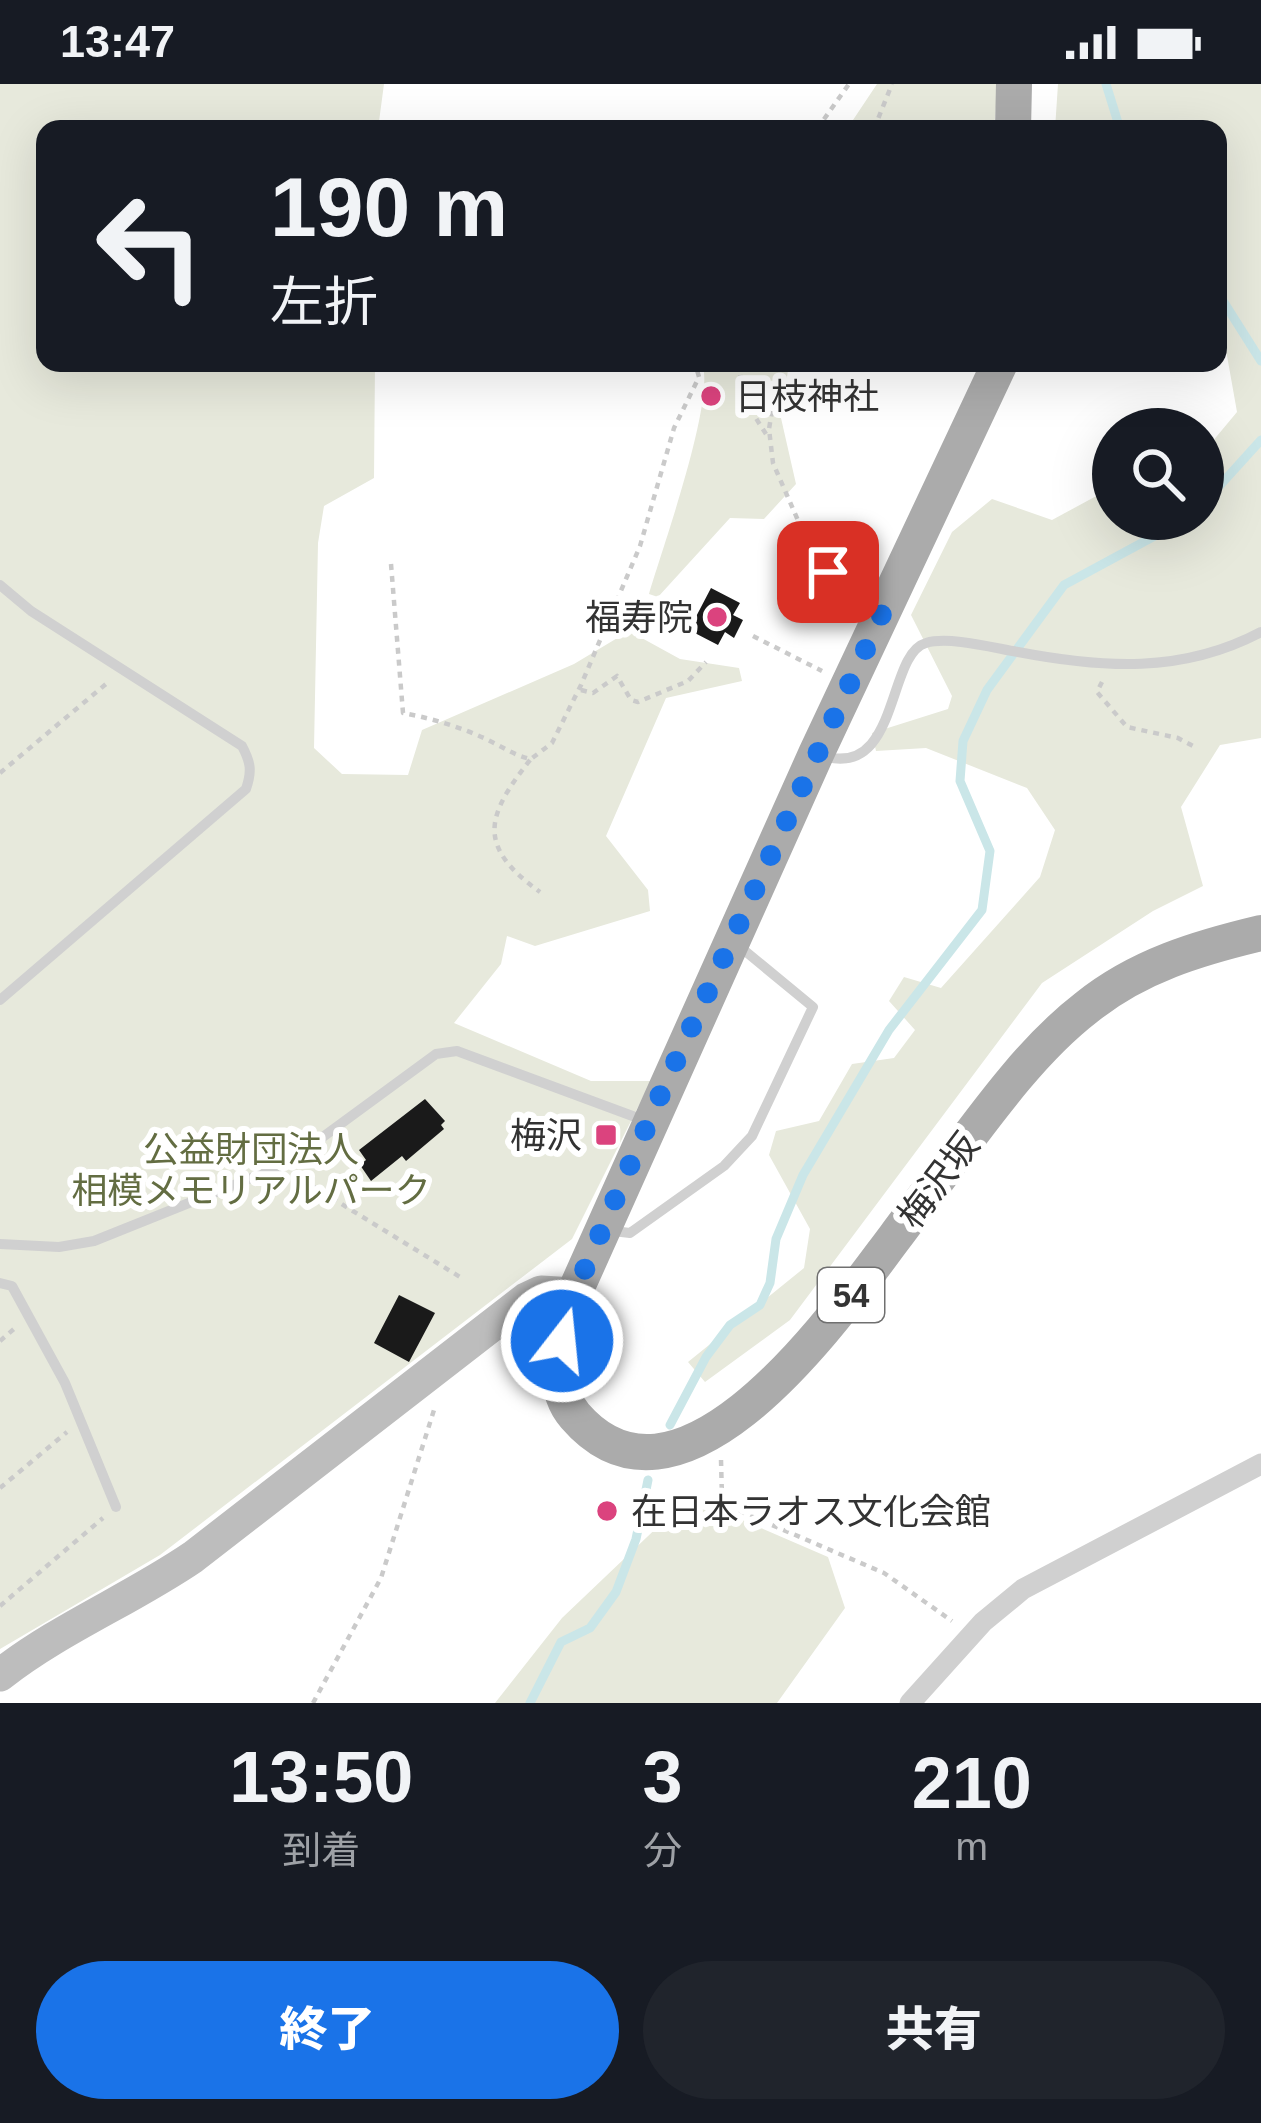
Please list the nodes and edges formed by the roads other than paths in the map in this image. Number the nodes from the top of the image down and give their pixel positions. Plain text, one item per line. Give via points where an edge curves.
1 (1014, 84) edge
2 (1012, 120) edge
3 (996, 372) edge
4 (0, 585) edge
5 (1261, 632) edge
6 (816, 754) junction
7 (1261, 933) edge
8 (732, 940) junction
9 (0, 1000) edge
10 (649, 1122) junction
11 (602, 1230) junction
12 (0, 1244) edge
13 (0, 1283) edge
14 (574, 1294) junction
15 (1261, 1464) edge
16 (116, 1507) road end
17 (0, 1675) edge
18 (910, 1703) edge

1 - 2 main road
3 - 6 main road, 54
4 - 9 lane via 242,746 250,762 246,789
5 - 6 lane via 1175,662 1110,667 927,642 917,647 858,757 842,763
6 - 8 main road, 54
7 - 14 main road, 梅沢坂 / 54 via 1173,957 1086,1007 1016,1077 810,1349 707,1434 670,1448 634,1449 574,1415 559,1384
8 - 10 main road, 54
8 - 11 lane via 813,1007 752,1136 724,1166 630,1233
10 - 11 main road, 54
10 - 12 lane via 457,1051 426,1058 286,1164 94,1241
11 - 14 main road, 54
13 - 16 lane via 12,1286
14 - 17 street via 526,1299 193,1557
15 - 18 street via 1023,1589

